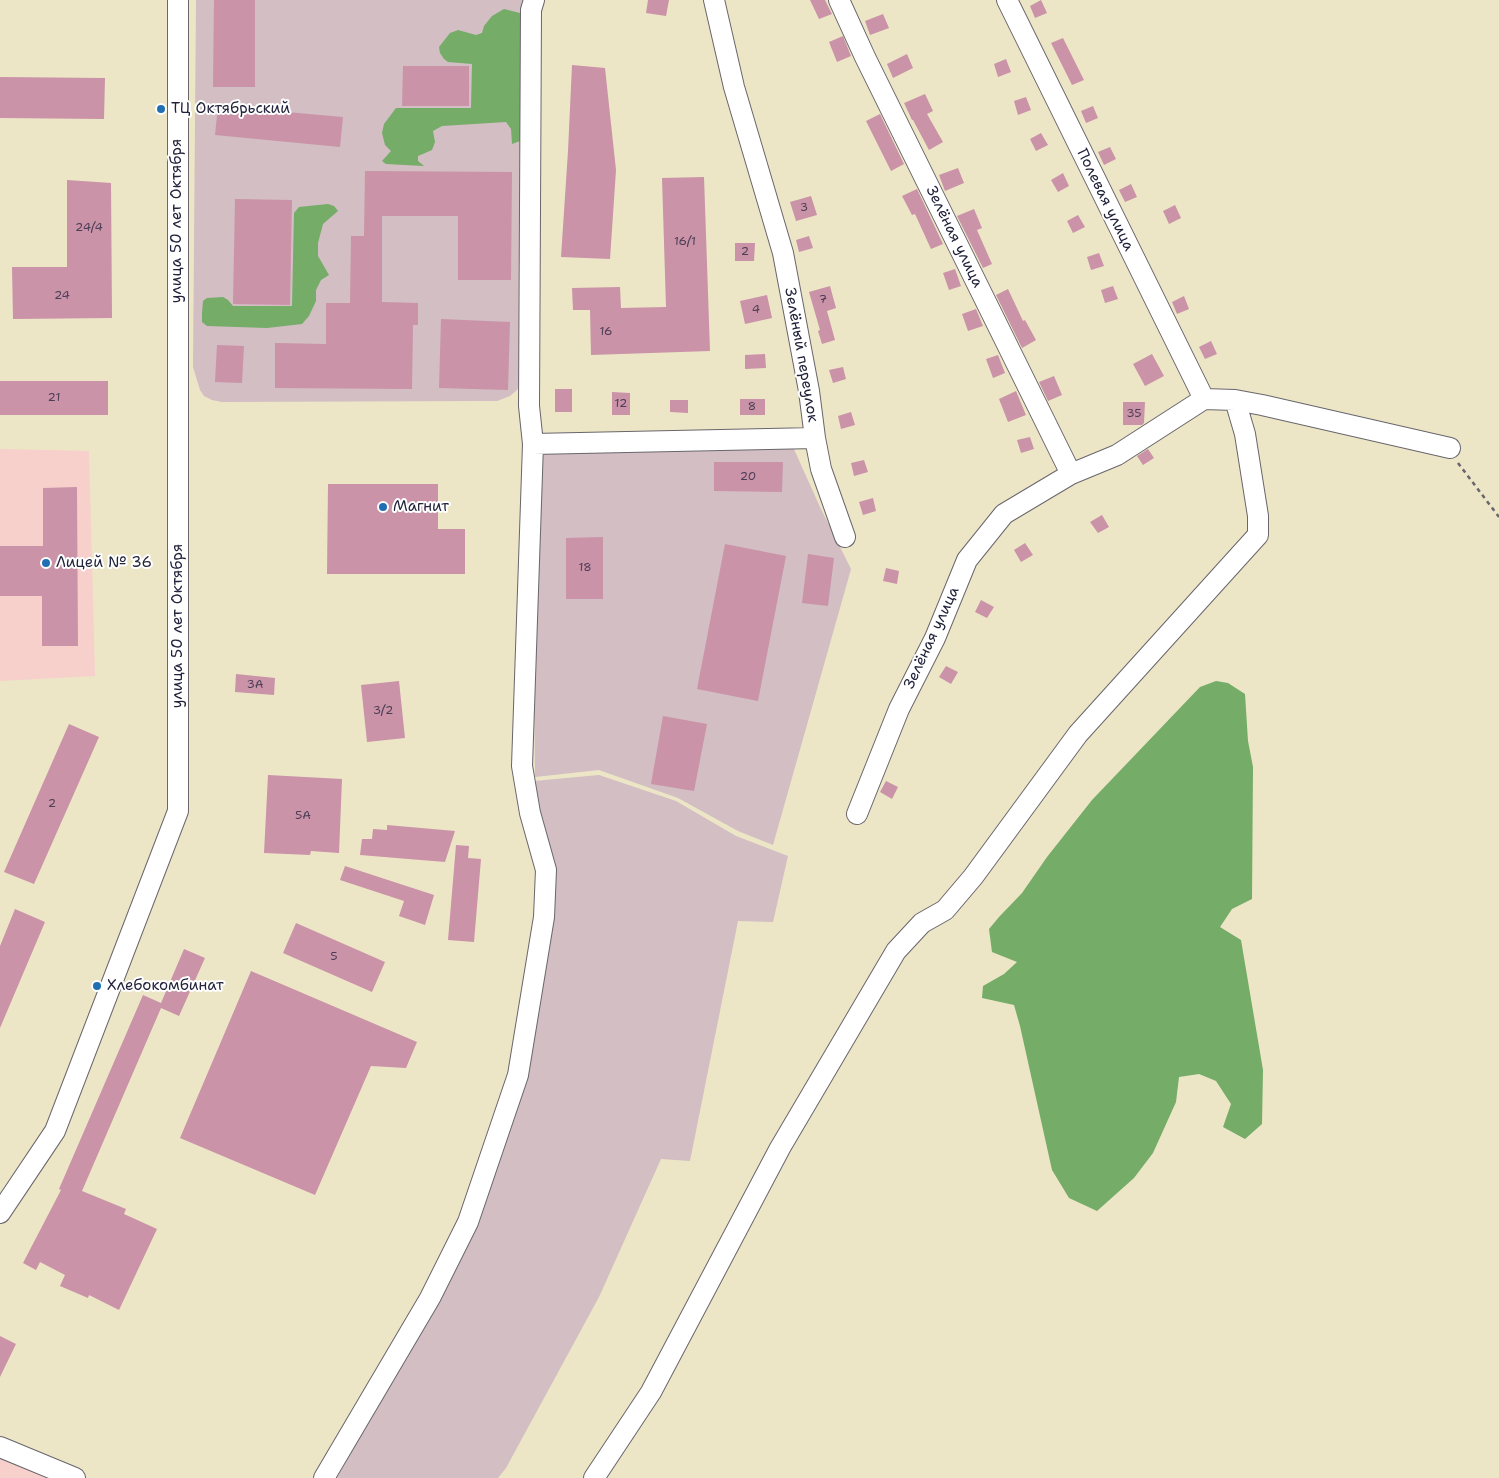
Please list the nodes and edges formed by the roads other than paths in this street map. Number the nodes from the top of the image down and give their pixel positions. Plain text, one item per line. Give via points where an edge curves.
1 (178, 0) edge
2 (534, 0) edge
3 (714, 0) edge
4 (839, 0) edge
5 (1007, 0) edge
6 (1204, 399) junction
7 (1235, 400) junction
8 (815, 438) junction
9 (533, 444) junction
10 (1450, 448) road end
11 (1071, 474) junction
12 (844, 537) dead end
13 (857, 814) dead end
14 (0, 1213) edge
15 (0, 1447) edge
16 (75, 1478) edge
17 (324, 1478) edge
18 (594, 1478) edge

1 - 14 street, улица 50 лет Октября via 178,810 55,1131
2 - 9 street via 531,10 529,406
3 - 8 street, Зелёный переулок via 734,87 783,253
4 - 11 street, Зелёная улица
5 - 6 street, Полевая улица
6 - 7 street
6 - 11 street, Зелёная улица via 1117,455
7 - 10 street
7 - 18 street via 1245,434 1258,535 1078,734 945,910 922,923 896,951 780,1148 651,1392
8 - 9 street, Зелёный переулок
8 - 12 street via 821,469
9 - 17 street via 522,766 530,813 546,870 544,917 518,1075 468,1222 430,1298
11 - 13 street, Зелёная улица via 1004,514 967,560 935,638 898,709
15 - 16 street

